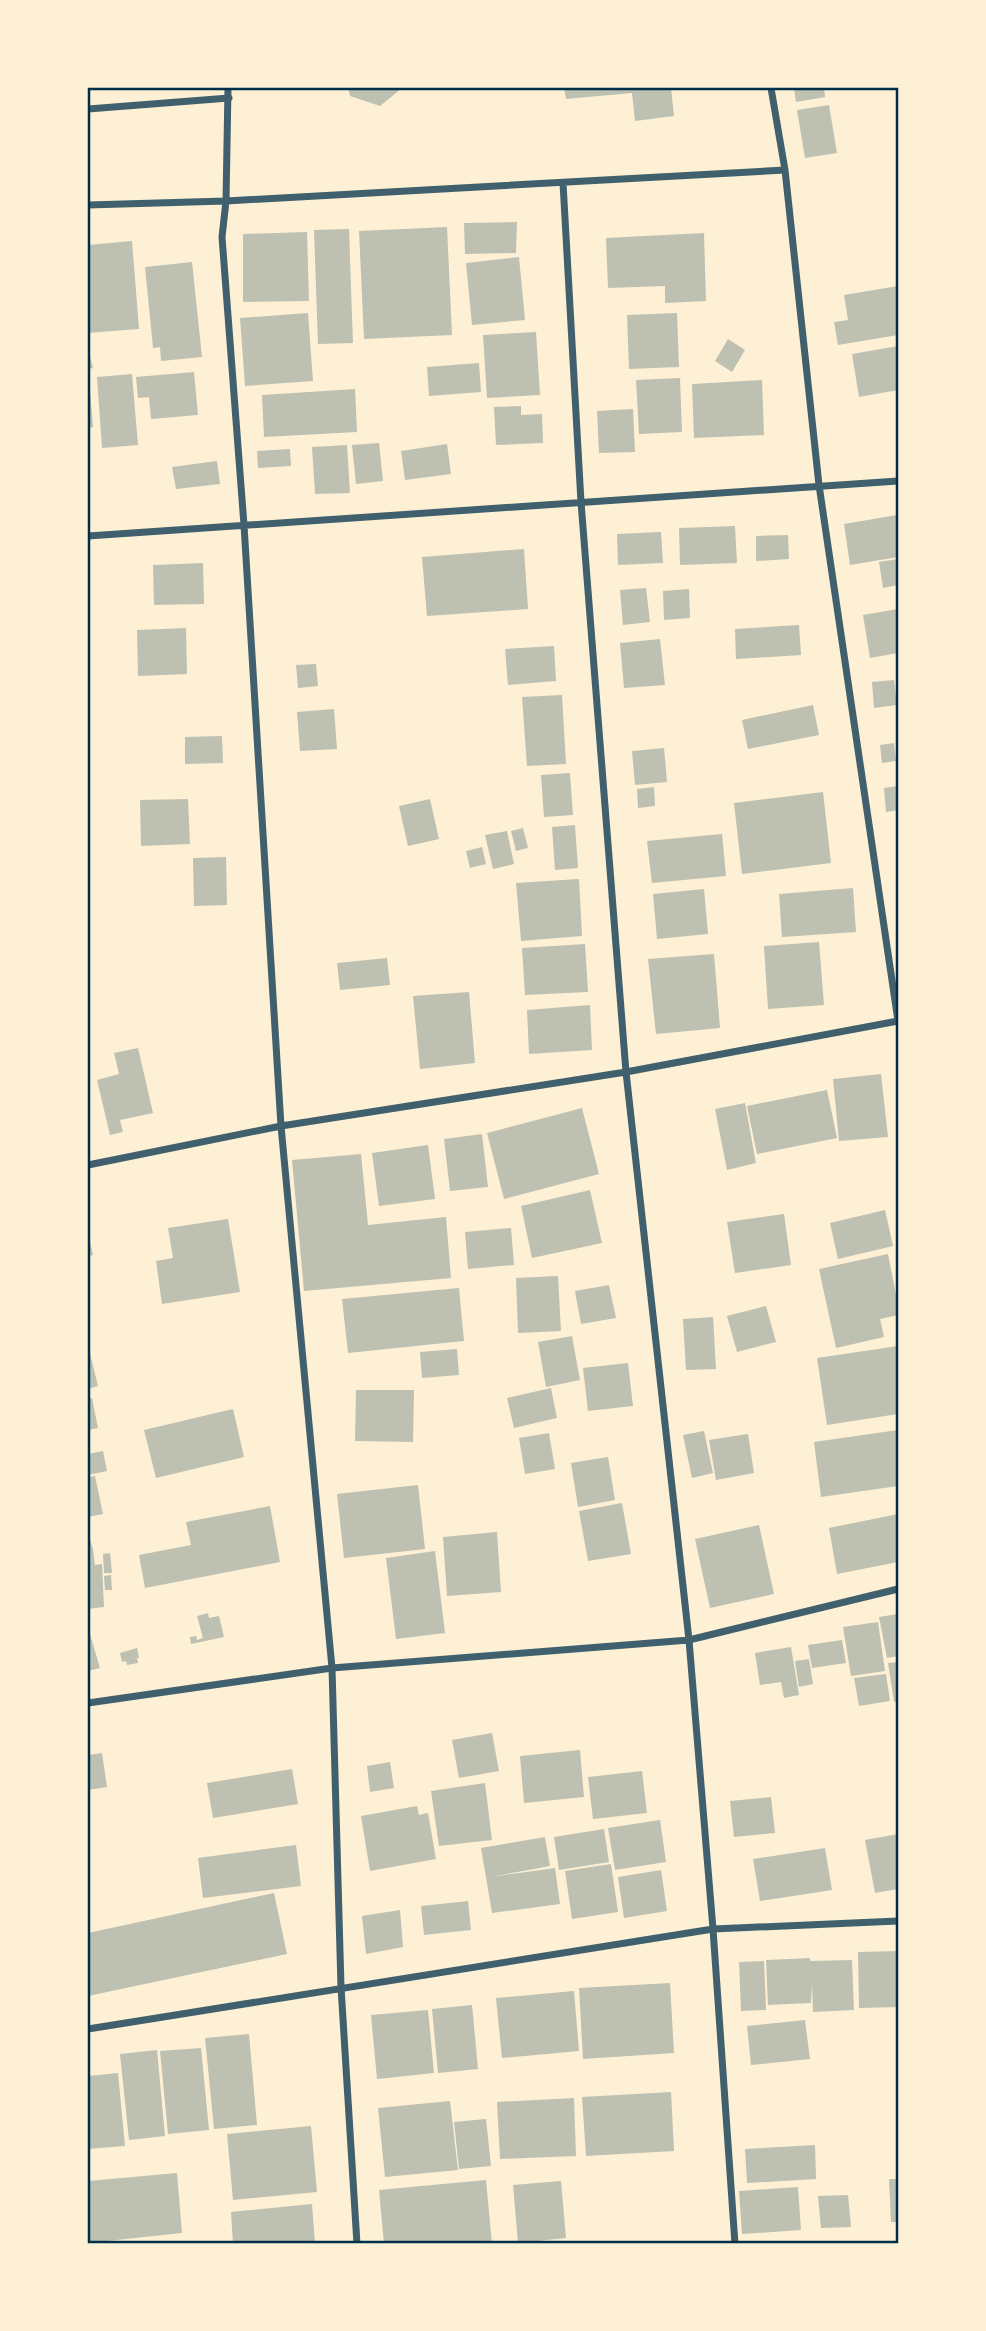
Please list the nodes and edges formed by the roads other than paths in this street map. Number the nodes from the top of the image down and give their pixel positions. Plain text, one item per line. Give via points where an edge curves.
1 (228, 88) edge
2 (771, 88) edge
3 (229, 99) junction
4 (88, 109) edge
5 (785, 170) junction
6 (563, 183) junction
7 (226, 201) junction
8 (88, 205) edge
9 (898, 481) edge
10 (819, 485) junction
11 (581, 502) junction
12 (244, 525) junction
13 (88, 536) edge
14 (898, 1021) edge
15 (626, 1072) junction
16 (281, 1126) junction
17 (88, 1165) edge
18 (898, 1589) edge
19 (689, 1640) junction
20 (332, 1668) junction
21 (88, 1703) edge
22 (898, 1921) edge
23 (713, 1929) junction
24 (341, 1987) junction
25 (88, 2029) edge
26 (358, 2244) edge
27 (735, 2244) edge

1 - 3 street
2 - 5 street
3 - 4 street
3 - 7 street
5 - 6 street
5 - 10 street
6 - 7 street
6 - 11 street
7 - 8 street
7 - 12 street via 222,237
9 - 10 street
10 - 11 street
10 - 14 street
11 - 12 street
11 - 15 street
12 - 13 street
12 - 16 street
14 - 15 street
15 - 16 street
15 - 19 street
16 - 17 street
16 - 20 street
18 - 19 street
19 - 20 street
19 - 23 street
20 - 21 street
20 - 24 street
22 - 23 street
23 - 24 street
23 - 27 street
24 - 25 street
24 - 26 street

